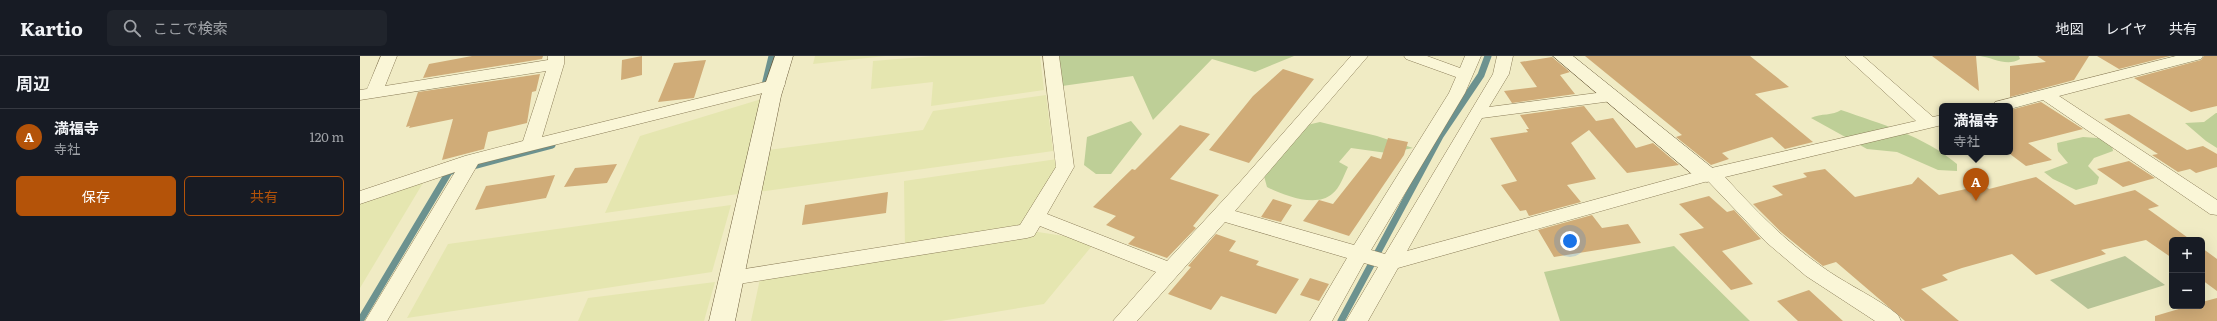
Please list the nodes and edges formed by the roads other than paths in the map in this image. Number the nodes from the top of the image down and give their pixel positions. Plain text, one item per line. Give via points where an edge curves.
1 (389, 56) edge
2 (784, 56) edge
3 (1051, 56) edge
4 (1360, 56) edge
5 (1412, 56) edge
6 (1473, 56) edge
7 (1505, 56) edge
8 (1562, 56) edge
9 (1854, 56) edge
10 (2195, 56) edge
11 (556, 60) edge
12 (1465, 75) junction
13 (777, 84) junction
14 (367, 94) edge
15 (2046, 95) junction
16 (1612, 96) junction
17 (2013, 103) edge
18 (1477, 114) junction
19 (1936, 121) edge
20 (531, 145) junction
21 (471, 160) junction
22 (1710, 175) junction
23 (360, 198) edge
24 (2217, 209) edge
25 (1222, 214) junction
26 (1035, 218) junction
27 (1359, 254) junction
28 (1390, 263) junction
29 (1171, 270) junction
30 (732, 278) junction
31 (376, 321) edge
32 (722, 321) edge
33 (1124, 321) edge
34 (1321, 321) edge
35 (1357, 321) edge
36 (1890, 321) edge

1 - 14 street
2 - 13 street
3 - 26 street via 1065,167
4 - 25 street
5 - 12 street
6 - 12 street
7 - 18 street via 1501,74
8 - 16 street
9 - 19 street
10 - 15 street
11 - 14 street
11 - 20 street
12 - 27 street via 1457,93
13 - 20 street
13 - 30 street via 771,96
15 - 17 street
15 - 24 street
16 - 18 street
16 - 22 street
18 - 28 street
19 - 22 street
20 - 21 street
21 - 23 street
21 - 31 street
22 - 28 street
22 - 36 street via 1749,215 1813,271 1880,312
25 - 27 street
25 - 29 street
26 - 29 street
26 - 30 street via 1027,231
27 - 28 street
27 - 34 street
28 - 35 street
29 - 33 street
30 - 32 street

